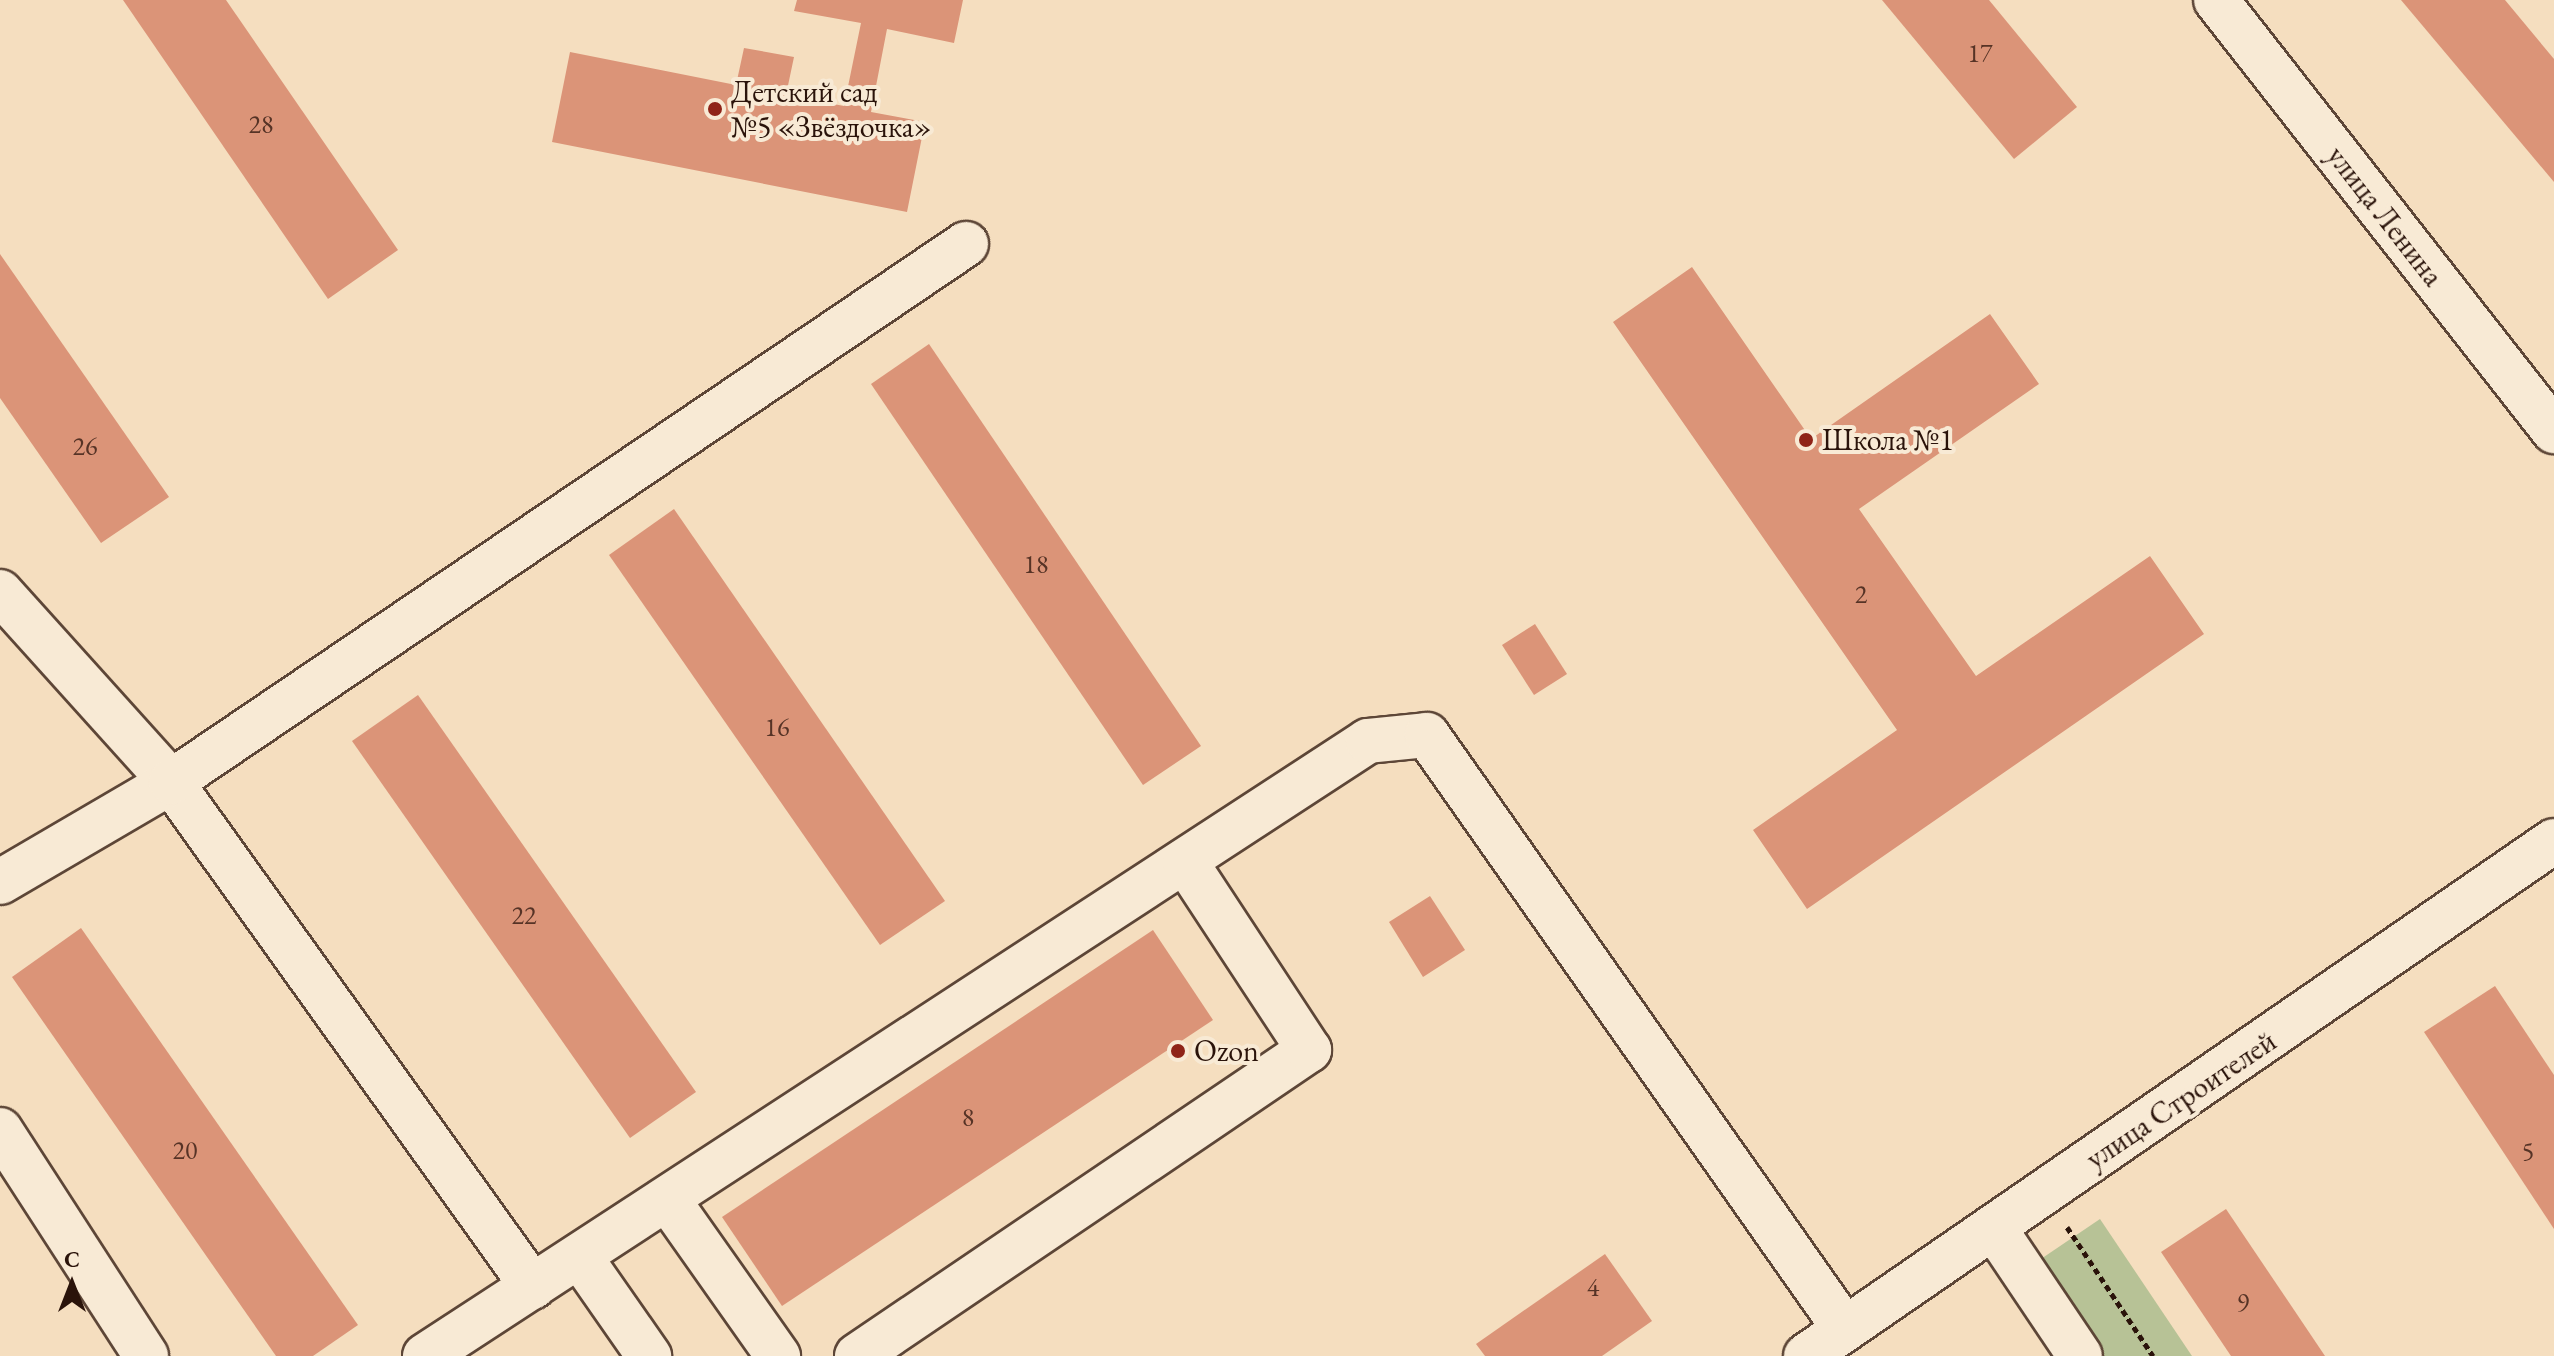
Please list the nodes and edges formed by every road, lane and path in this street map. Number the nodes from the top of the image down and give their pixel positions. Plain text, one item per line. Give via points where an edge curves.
1 (2216, 0) edge
2 (966, 244) dead end
3 (2554, 431) edge
4 (0, 592) edge
5 (171, 782) junction
6 (2554, 841) edge
7 (1185, 861) junction
8 (0, 882) edge
9 (0, 1130) edge
10 (2044, 1193) junction
11 (668, 1200) junction
12 (1994, 1228) junction
13 (580, 1257) junction
14 (533, 1287) junction
15 (1845, 1329) junction
16 (146, 1356) edge
17 (425, 1356) edge
18 (649, 1356) edge
19 (778, 1356) edge
20 (857, 1356) edge
21 (1806, 1356) edge
22 (2080, 1356) edge
23 (2153, 1356) edge

1 - 3 street, улица Ленина
2 - 5 street
4 - 5 street
5 - 8 street
5 - 14 street
6 - 10 street, улица Строителей
7 - 11 street
7 - 15 street via 1368,741 1427,735
7 - 20 street via 1309,1050
9 - 16 street
10 - 12 street, улица Строителей
10 - 23 path
11 - 13 street
11 - 19 street
12 - 15 street, улица Строителей
12 - 22 street
13 - 14 street
13 - 18 street
14 - 17 street
15 - 21 street, улица Строителей

